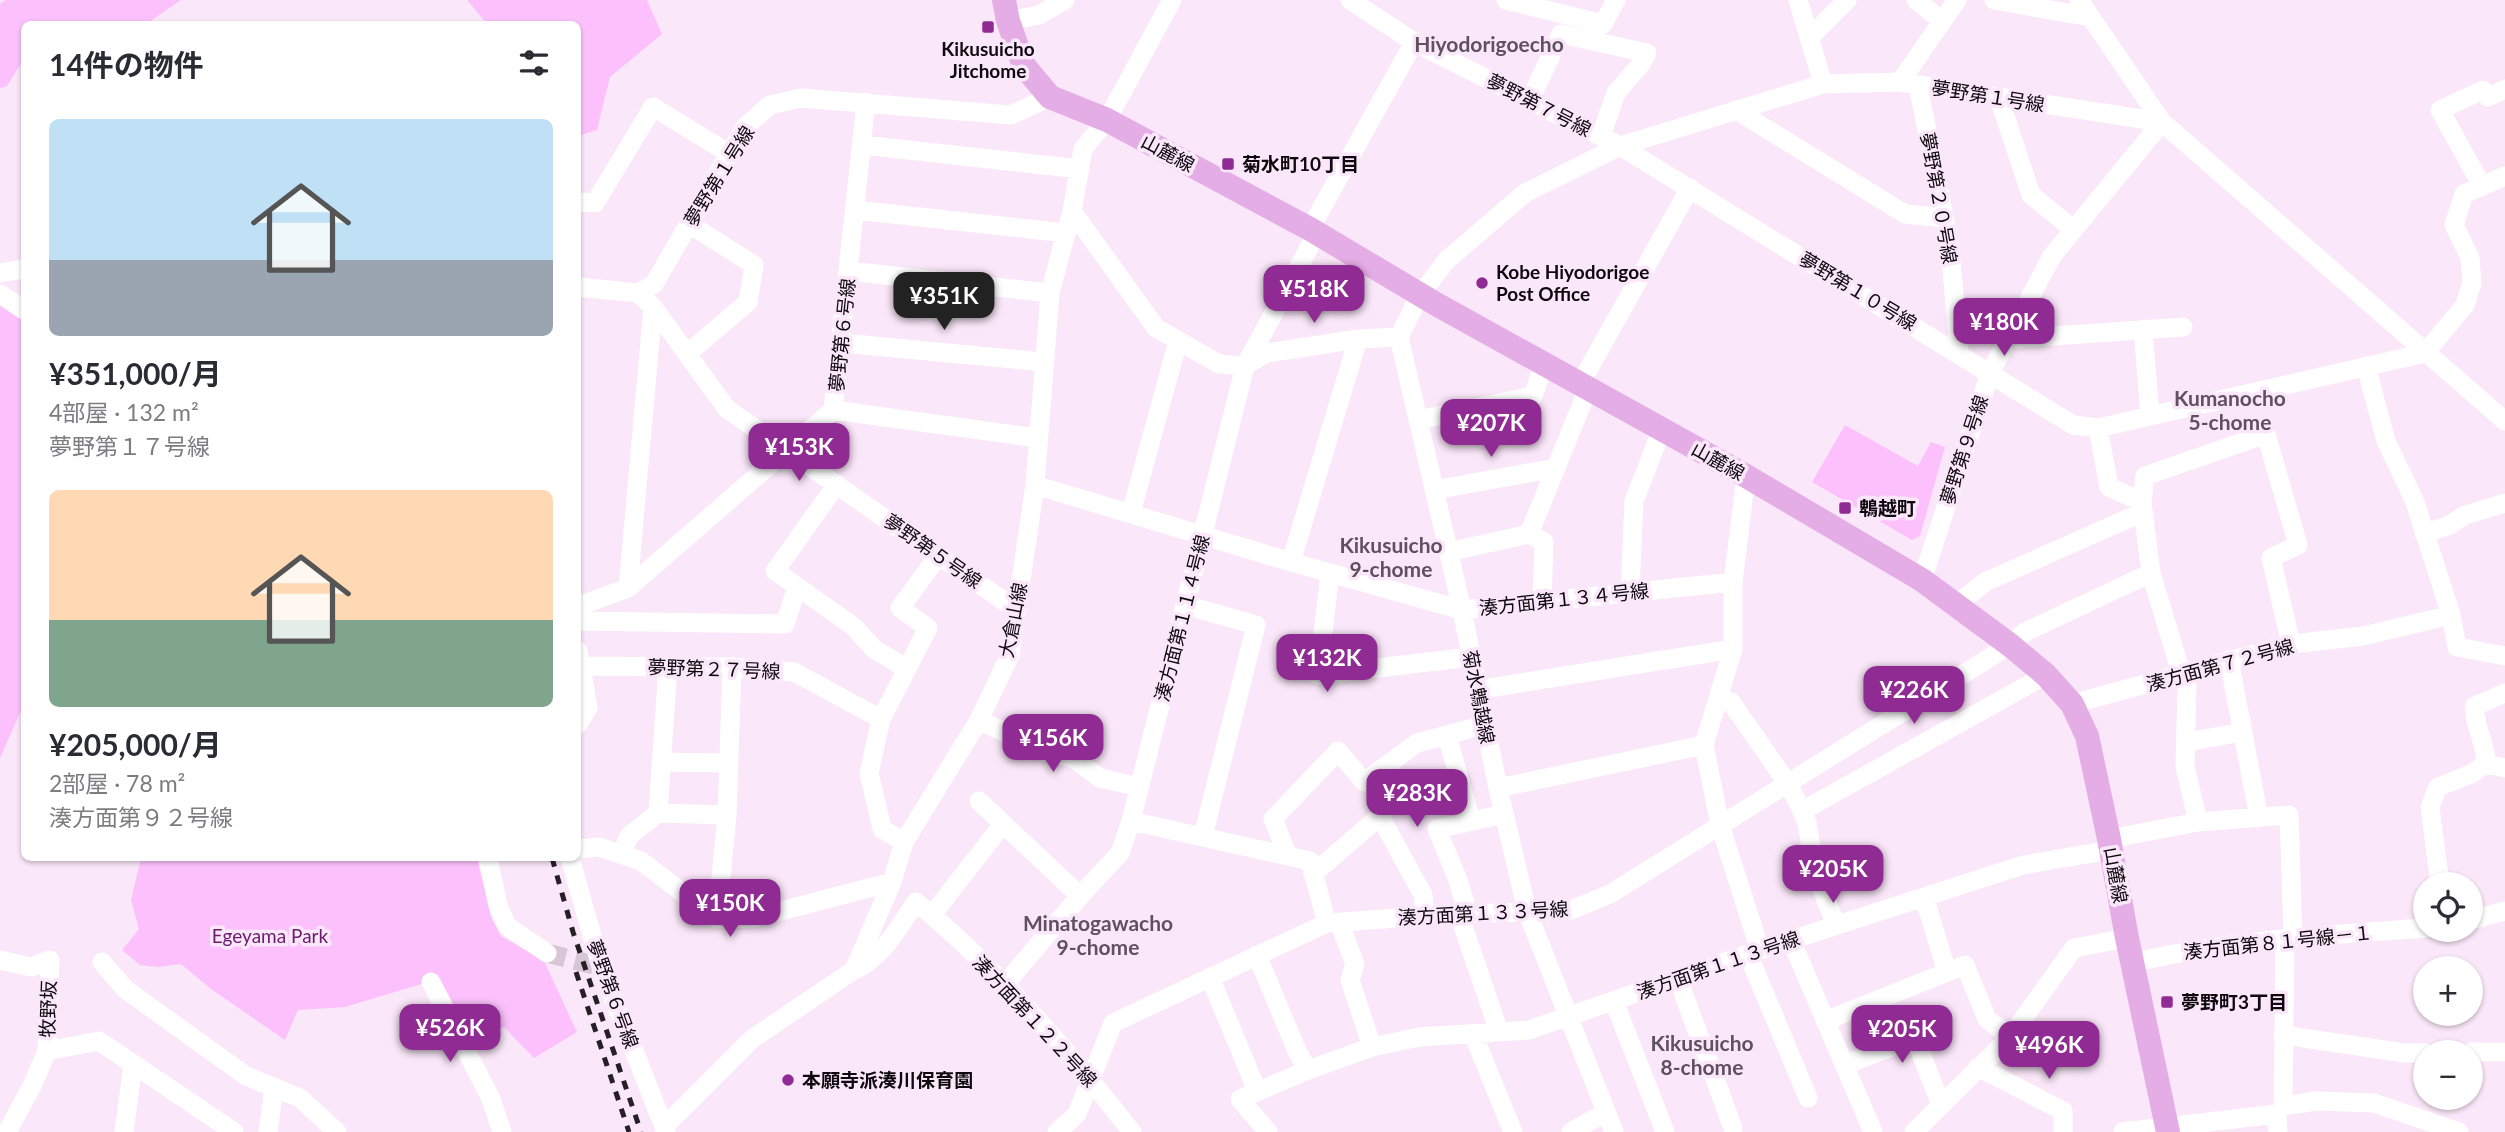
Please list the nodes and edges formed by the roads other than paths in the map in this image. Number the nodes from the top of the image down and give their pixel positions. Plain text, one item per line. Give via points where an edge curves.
1 (1065, 0) edge
2 (1172, 0) edge
3 (1350, 0) edge
4 (1506, 0) edge
5 (1616, 0) edge
6 (1798, 0) edge
7 (1847, 0) edge
8 (1916, 0) edge
9 (1957, 0) edge
10 (1994, 0) edge
11 (2079, 0) edge
12 (1006, 11) edge
13 (2090, 17) junction
14 (1942, 21) junction
15 (1809, 38) junction
16 (1414, 42) junction
17 (1909, 83) junction
18 (1823, 84) junction
19 (2505, 89) edge
20 (1050, 97) junction
21 (1998, 98) junction
22 (1530, 100) junction
23 (866, 102) junction
24 (1736, 110) junction
25 (1107, 120) junction
26 (2162, 122) junction
27 (1601, 136) junction
28 (863, 145) junction
29 (1620, 146) junction
30 (730, 154) junction
31 (1080, 169) junction
32 (2505, 176) edge
33 (2482, 186) junction
34 (1690, 188) junction
35 (581, 202) edge
36 (855, 210) junction
37 (1072, 211) junction
38 (1944, 218) junction
39 (689, 224) junction
40 (2073, 229) junction
41 (1314, 231) junction
42 (1066, 233) junction
43 (21, 270) edge
44 (849, 271) junction
45 (0, 273) edge
46 (581, 287) edge
47 (638, 293) junction
48 (1050, 293) junction
49 (0, 294) edge
50 (1420, 295) junction
51 (653, 307) junction
52 (21, 308) edge
53 (2183, 327) dead end
54 (2143, 329) junction
55 (1399, 337) junction
56 (1358, 339) junction
57 (2010, 339) junction
58 (1178, 341) junction
59 (841, 343) junction
60 (1959, 353) junction
61 (2425, 353) junction
62 (687, 354) junction
63 (1044, 362) junction
64 (1544, 364) junction
65 (1245, 366) junction
66 (2366, 366) junction
67 (1990, 373) junction
68 (1584, 386) junction
69 (833, 410) junction
70 (2150, 416) junction
71 (1418, 420) junction
72 (2505, 421) edge
73 (2098, 428) junction
74 (1662, 429) junction
75 (1038, 439) junction
76 (786, 451) junction
77 (1556, 467) junction
78 (1746, 476) junction
79 (836, 484) junction
80 (1035, 485) junction
81 (1434, 490) junction
82 (2505, 503) edge
83 (2142, 507) junction
84 (1131, 513) junction
85 (2424, 533) junction
86 (1530, 534) junction
87 (1204, 535) junction
88 (1448, 552) junction
89 (939, 555) junction
90 (1291, 562) junction
91 (1330, 573) junction
92 (2151, 573) junction
93 (1922, 580) junction
94 (1733, 582) junction
95 (797, 587) junction
96 (628, 588) junction
97 (1630, 593) junction
98 (1542, 601) junction
99 (1185, 605) junction
100 (1956, 605) junction
101 (581, 606) edge
102 (1017, 610) junction
103 (1462, 610) junction
104 (2451, 615) junction
105 (581, 621) edge
106 (2291, 644) junction
107 (2010, 645) junction
108 (1733, 649) junction
109 (2505, 656) edge
110 (1470, 657) junction
111 (581, 659) edge
112 (2229, 660) junction
113 (668, 666) junction
114 (732, 667) junction
115 (906, 668) junction
116 (581, 670) edge
117 (2046, 675) junction
118 (2182, 676) junction
119 (1476, 690) junction
120 (2505, 693) edge
121 (1718, 700) junction
122 (2072, 704) junction
123 (581, 719) edge
124 (881, 719) junction
125 (979, 720) junction
126 (1484, 725) junction
127 (2243, 732) junction
128 (1447, 735) junction
129 (2186, 742) junction
130 (1704, 745) junction
131 (662, 762) junction
132 (729, 763) junction
133 (2496, 766) edge
134 (1788, 784) junction
135 (1139, 786) junction
136 (1498, 788) junction
137 (979, 801) dead end
138 (1802, 811) junction
139 (658, 813) junction
140 (1504, 814) junction
141 (727, 815) junction
142 (2259, 818) junction
143 (1130, 821) junction
144 (1471, 821) junction
145 (2198, 822) junction
146 (1003, 824) junction
147 (1720, 825) junction
148 (1203, 836) junction
149 (904, 842) junction
150 (2110, 844) junction
151 (581, 849) edge
152 (622, 853) junction
153 (1288, 856) junction
154 (489, 861) edge
155 (571, 861) edge
156 (2438, 872) edge
157 (1313, 874) junction
158 (892, 882) junction
159 (1080, 896) junction
160 (1924, 897) junction
161 (1527, 911) junction
162 (2505, 911) edge
163 (1464, 914) junction
164 (932, 915) junction
165 (1425, 916) junction
166 (2483, 917) edge
167 (717, 919) junction
168 (1333, 922) junction
169 (1836, 925) junction
170 (2413, 929) edge
171 (2289, 937) junction
172 (2127, 938) junction
173 (1791, 940) junction
174 (1754, 952) junction
175 (547, 953) tunnel mouth
176 (1257, 955) junction
177 (0, 960) edge
178 (102, 961) dead end
179 (2132, 963) junction
180 (854, 970) junction
181 (1947, 972) junction
182 (1210, 978) junction
183 (1678, 978) junction
184 (431, 982) dead end
185 (1003, 985) junction
186 (1614, 1001) junction
187 (1569, 1017) junction
188 (1825, 1021) junction
189 (1499, 1032) junction
190 (1473, 1034) junction
191 (2283, 1035) junction
192 (2010, 1037) junction
193 (1372, 1047) junction
194 (47, 1051) junction
195 (2483, 1052) edge
196 (2505, 1052) edge
197 (2413, 1053) edge
198 (133, 1064) junction
199 (1844, 1065) junction
200 (1979, 1068) junction
201 (1308, 1070) junction
202 (1091, 1080) junction
203 (274, 1087) junction
204 (1257, 1091) junction
205 (1808, 1098) dead end
206 (1941, 1105) junction
207 (1606, 1112) junction
208 (2279, 1117) edge
209 (1733, 1128) dead end
210 (665, 1130) edge
211 (2167, 1130) edge
212 (1128, 1131) edge
213 (7, 1132) edge
214 (124, 1132) edge
215 (234, 1132) edge
216 (268, 1132) edge
217 (337, 1132) edge
218 (502, 1132) edge
219 (1057, 1132) edge
220 (1268, 1132) edge
221 (1513, 1132) edge
222 (1571, 1132) edge
223 (1614, 1132) edge
224 (1665, 1132) edge
225 (1873, 1132) edge
226 (1914, 1132) edge
227 (2063, 1132) edge
228 (2123, 1132) edge
229 (2459, 1132) edge

1 - 12 street via 1039,15
2 - 25 street
3 - 16 street, 夢野第７号線
4 - 5 street via 1604,24
6 - 15 street
7 - 15 street
8 - 14 street
9 - 14 street
10 - 13 street
11 - 13 street
12 - 20 main road, 山麓線 via 1024,66
13 - 26 street
14 - 17 street
15 - 18 street
16 - 22 street, 夢野第７号線
16 - 41 street, 湊方面第１１４号線
17 - 18 street, 夢野第１号線
17 - 21 street, 夢野第１号線
17 - 38 street, 夢野第２０号線
18 - 24 street, 夢野第１号線
19 - 33 street via 2488,97 2483,90 2440,110
20 - 23 street, 夢野第１号線 via 1011,114
20 - 25 main road, 山麓線
21 - 26 street, 夢野第１号線
21 - 40 street via 2031,195
22 - 27 street, 夢野第７号線
22 - 27 street via 1561,34 1647,53 1616,93
23 - 28 street, 夢野第６号線
23 - 30 street, 夢野第１号線 via 802,98 770,105 745,127
24 - 29 street, 夢野第１号線
24 - 38 street via 1905,214
25 - 31 street, 大倉山線 via 1083,149
25 - 41 main road, 山麓線
26 - 40 street, 夢野第９号線
26 - 61 street
27 - 29 street, 夢野第７号線
28 - 31 street
28 - 36 street, 夢野第６号線
29 - 34 street, 夢野第１０号線
29 - 50 street, 夢野第１号線 via 1525,193 1447,260
30 - 35 street via 653,107 595,202
30 - 39 street, 夢野第１号線
31 - 37 street, 大倉山線
32 - 33 street
33 - 61 street via 2464,194 2454,225 2470,258 2472,283 2465,305
34 - 60 street, 夢野第１０号線
34 - 68 street
36 - 42 street
36 - 44 street, 夢野第６号線
37 - 42 street, 大倉山線
37 - 58 street via 1156,328
38 - 60 street, 夢野第２０号線
39 - 47 street, 夢野第１号線 via 654,284
39 - 62 street via 754,265 748,302
40 - 57 street, 夢野第９号線 via 2052,256
41 - 50 main road, 山麓線
41 - 65 street, 湊方面第１１４号線
42 - 48 street, 大倉山線
43 - 45 street
44 - 48 street
44 - 59 street, 夢野第６号線
46 - 47 street
47 - 51 street, 夢野第５号線
48 - 63 street, 大倉山線
49 - 52 street
50 - 55 street
50 - 64 main road, 山麓線
51 - 62 street, 夢野第５号線
51 - 96 street
53 - 54 street
54 - 57 street
54 - 70 street
55 - 56 street
55 - 71 street, 菊水鵯越線
56 - 65 street via 1267,353
56 - 90 street
57 - 67 street, 夢野第９号線
58 - 65 street via 1219,364
58 - 84 street
59 - 63 street
59 - 69 street, 夢野第６号線
60 - 67 street, 夢野第１０号線
61 - 66 street, 夢野第１０号線
61 - 72 street
62 - 76 street, 夢野第５号線 via 727,409
63 - 75 street, 大倉山線
64 - 68 main road, 山麓線
64 - 71 street via 1533,396
65 - 87 street, 湊方面第１１４号線
66 - 70 street, 夢野第１０号線
66 - 85 street via 2386,441 2415,502
67 - 73 street, 夢野第１０号線 via 2073,425
67 - 93 street, 夢野第９号線
68 - 74 main road, 山麓線
68 - 77 street
69 - 75 street
69 - 76 street, 夢野第６号線
70 - 73 street, 夢野第１０号線
71 - 81 street, 菊水鵯越線
73 - 83 street via 2109,487
74 - 78 main road, 山麓線
74 - 97 street via 1634,501
75 - 80 street, 大倉山線
76 - 79 street, 夢野第５号線
76 - 96 street, 夢野第６号線
77 - 81 street
77 - 86 street
78 - 93 main road, 山麓線
78 - 94 street
79 - 89 street, 夢野第５号線
79 - 95 street via 775,571
80 - 84 street, 湊方面第１３４号線
80 - 102 street, 大倉山線
81 - 88 street, 菊水鵯越線
82 - 85 street
83 - 92 street
83 - 100 street via 1985,582
83 - 106 street via 2145,476 2266,434 2298,545 2271,558
84 - 87 street, 湊方面第１３４号線
85 - 104 street
86 - 88 street
86 - 98 street via 1545,542
87 - 90 street, 湊方面第１３４号線
87 - 99 street, 湊方面第１１４号線
88 - 103 street, 菊水鵯越線
89 - 102 street, 夢野第５号線
89 - 115 street via 900,608 928,628
90 - 91 street, 湊方面第１３４号線
91 - 103 street, 湊方面第１３４号線
91 - 110 street via 1318,675
92 - 107 street, 湊方面第１３３号線 via 2025,632
92 - 118 street
93 - 100 main road, 山麓線
94 - 97 street, 湊方面第１３４号線
94 - 108 street
95 - 105 street via 785,624
95 - 115 street via 853,626 874,649
96 - 101 street, 夢野第６号線
97 - 98 street, 湊方面第１３４号線
98 - 103 street, 湊方面第１３４号線
99 - 135 street, 湊方面第１１４号線
99 - 148 street via 1256,625
100 - 107 main road, 山麓線
102 - 125 street, 大倉山線 via 1010,655
103 - 110 street, 菊水鵯越線
104 - 106 street, 湊方面第７２号線 via 2363,636
104 - 109 street via 2457,647
106 - 112 street, 湊方面第７２号線
107 - 117 main road, 山麓線
107 - 134 street, 湊方面第１３３号線
108 - 119 street
108 - 121 street
110 - 119 street, 菊水鵯越線
111 - 113 street, 夢野第２７号線
112 - 118 street, 湊方面第７２号線
112 - 127 street
113 - 114 street, 夢野第２７号線
113 - 131 street
114 - 124 street, 夢野第２７号線 via 794,672
114 - 132 street
115 - 124 street
116 - 123 street via 588,708
117 - 122 main road, 山麓線
117 - 138 street
118 - 122 street, 湊方面第７２号線
118 - 129 street via 2187,684
119 - 126 street, 菊水鵯越線
120 - 133 street via 2475,706 2474,714
121 - 130 street
121 - 134 street via 1731,702
122 - 150 main road, 山麓線 via 2087,736
124 - 149 street via 869,773 882,829
125 - 135 street via 1043,751 1073,758 1100,778
125 - 149 street, 大倉山線
126 - 128 street
126 - 136 street, 菊水鵯越線
127 - 129 street
127 - 142 street
128 - 144 street
128 - 153 street via 1417,743 1364,782 1338,751 1273,819
129 - 145 street via 2185,767
130 - 136 street
130 - 147 street
131 - 132 street
131 - 139 street
132 - 141 street
133 - 156 street via 2438,787 2430,807
134 - 138 street
134 - 147 street, 湊方面第１３３号線
135 - 143 street, 湊方面第１１４号線
136 - 140 street, 菊水鵯越線
137 - 146 street
138 - 169 street via 1815,872
139 - 141 street
139 - 152 street via 629,836
140 - 144 street
140 - 161 street, 菊水鵯越線
141 - 167 street
142 - 145 street, 湊方面第１１３号線
142 - 171 street, 湊方面第１１３号線 via 2289,815
143 - 148 street
143 - 159 street, 湊方面第１１４号線 via 1121,853
144 - 163 street via 1437,829 1458,880
145 - 150 street, 湊方面第１１３号線
146 - 159 street
146 - 164 street
147 - 161 street, 湊方面第１３３号線 via 1610,894 1571,910
147 - 174 street
148 - 153 street
149 - 158 street, 大倉山線
150 - 160 street, 湊方面第１１３号線 via 2023,865
150 - 172 main road, 山麓線
151 - 152 street via 599,847
152 - 167 street via 641,861
153 - 157 street via 1310,861
154 - 175 street via 507,926
155 - 210 street, 夢野第６号線 via 601,967
157 - 165 street via 1380,816 1423,895
157 - 168 street
158 - 167 street via 754,918
158 - 180 street, 大倉山線
159 - 185 street, 湊方面第１１４号線
160 - 169 street, 湊方面第１１３号線
160 - 181 street
161 - 163 street, 湊方面第１３３号線
161 - 187 street, 菊水鵯越線
162 - 166 street
163 - 165 street, 湊方面第１３３号線
163 - 189 street
164 - 180 street via 916,902 869,964
164 - 185 street, 湊方面第１２２号線
165 - 168 street, 湊方面第１３３号線
168 - 176 street, 湊方面第１３３号線
168 - 193 street via 1355,964 1350,980
169 - 173 street, 湊方面第１１３号線
170 - 171 street, 湊方面第８１号線－１
171 - 179 street, 湊方面第８１号線－１
171 - 191 street
172 - 179 main road, 山麓線
172 - 192 street via 2074,948
173 - 174 street, 湊方面第１１３号線
173 - 188 street
174 - 183 street, 湊方面第１１３号線
174 - 205 street
176 - 182 street, 湊方面第１３３号線
176 - 201 street
177 - 194 street, 牧野坂 via 31,967 50,960
178 - 203 street via 125,989 246,1076
179 - 211 main road, 山麓線
180 - 210 street via 752,1039
181 - 188 street
181 - 192 street via 1965,965 1987,1019
182 - 202 street, 湊方面第１３３号線 via 1113,1023
182 - 204 street
183 - 186 street, 湊方面第１１３号線
183 - 209 street
184 - 218 street via 491,1099
185 - 202 street, 湊方面第１２２号線
186 - 187 street, 湊方面第１１３号線
186 - 224 street
187 - 189 street, 湊方面第１１３号線 via 1529,1030
187 - 207 street, 菊水鵯越線
188 - 199 street
189 - 190 street, 湊方面第１１３号線
190 - 193 street, 湊方面第１１３号線 via 1419,1037
190 - 221 street
191 - 197 street
191 - 208 street
192 - 200 street
193 - 201 street, 湊方面第１１３号線
194 - 198 street via 99,1041
194 - 213 street, 牧野坂
195 - 196 street
198 - 214 street
198 - 215 street
199 - 206 street via 1915,1038
199 - 225 street
200 - 206 street
200 - 227 street via 2063,1111
201 - 204 street, 湊方面第１１３号線
202 - 212 street, 湊方面第１２２号線
202 - 219 street, 湊方面第１３３号線 via 1077,1114
203 - 216 street
203 - 217 street via 300,1098
204 - 220 street via 1240,1100
206 - 226 street
207 - 222 street
207 - 223 street, 菊水鵯越線
208 - 211 street
208 - 229 street via 2315,1101 2374,1103
211 - 228 street

